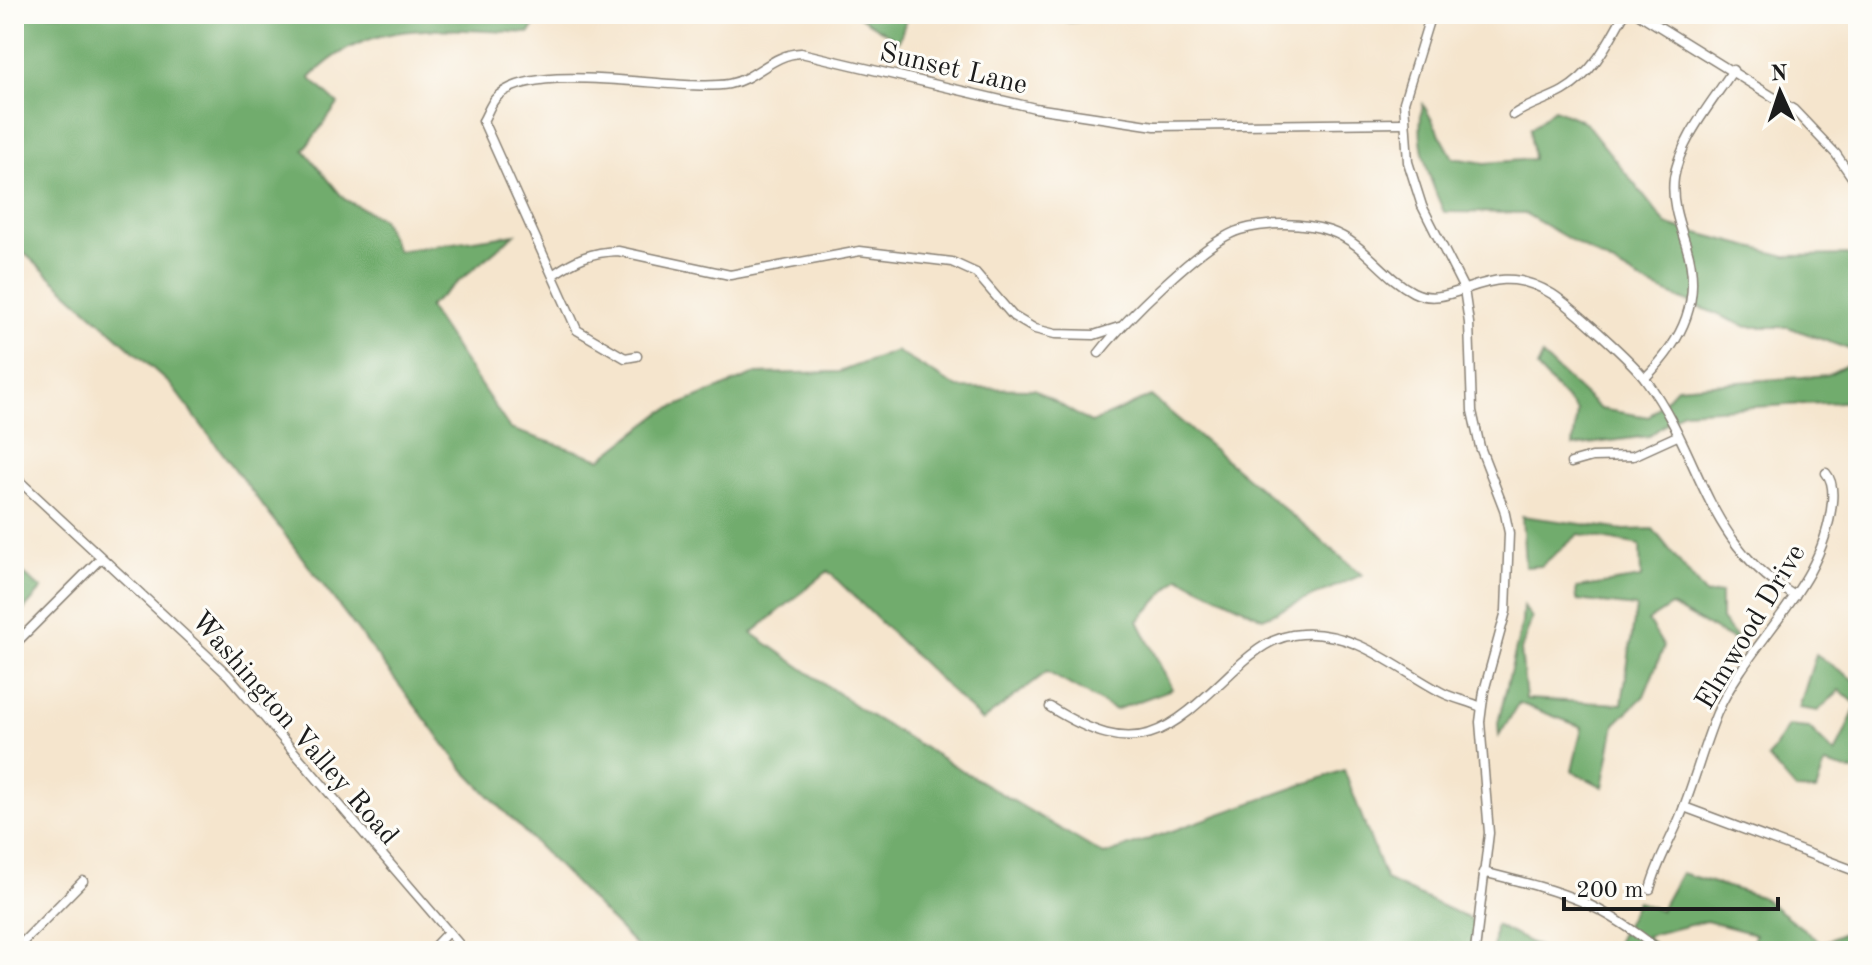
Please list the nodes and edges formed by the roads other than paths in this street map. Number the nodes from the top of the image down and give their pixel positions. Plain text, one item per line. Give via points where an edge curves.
1 (1431, 14) edge
2 (1624, 14) edge
3 (1639, 14) edge
4 (1733, 70) junction
5 (1513, 115) dead end
6 (1403, 123) junction
7 (1858, 186) edge
8 (554, 274) junction
9 (1464, 289) junction
10 (1123, 325) junction
11 (1099, 353) dead end
12 (637, 356) dead end
13 (1645, 378) junction
14 (1677, 436) junction
15 (1571, 463) dead end
16 (1826, 473) dead end
17 (14, 476) edge
18 (101, 558) junction
19 (1795, 596) junction
20 (14, 645) edge
21 (1050, 707) dead end
22 (1481, 707) junction
23 (1684, 807) junction
24 (1483, 872) junction
25 (1858, 872) edge
26 (83, 881) dead end
27 (1650, 889) dead end
28 (448, 932) junction
29 (14, 951) edge
30 (430, 951) edge
31 (465, 951) edge
32 (1475, 951) edge
33 (1660, 951) edge

1 - 6 street via 1413,65
2 - 5 street via 1584,76
3 - 4 street
4 - 7 street via 1794,110
4 - 13 street via 1678,160 1674,199 1693,294 1689,317 1675,344
6 - 8 street, Sunset Lane via 1155,126 1035,108 801,53 786,54 748,77 718,86 531,79 496,97 483,121
6 - 9 street via 1412,182
8 - 10 street via 581,255 618,251 730,275 876,252 967,267 1013,316 1035,329 1094,335
8 - 12 street via 577,330 625,358
9 - 10 street via 1420,295 1364,249 1331,231 1265,225 1229,234
9 - 13 street via 1497,279 1530,282 1554,295
9 - 22 street via 1472,411 1509,533 1506,611
10 - 11 street
13 - 14 street
14 - 15 street via 1633,456
14 - 19 street via 1723,529 1742,555
16 - 19 street, Elmwood Drive via 1831,478 1830,523 1821,554
17 - 18 street, Washington Valley Road
18 - 20 street
18 - 28 street, Washington Valley Road via 225,673
19 - 23 street, Elmwood Drive via 1727,694
21 - 22 street via 1106,736 1146,735 1196,706 1266,644 1306,633 1332,636 1388,658 1446,695
22 - 24 street via 1488,843
23 - 25 street
23 - 27 street, Elmwood Drive via 1656,863
24 - 32 street
24 - 33 street via 1594,904
26 - 29 street
28 - 30 street
28 - 31 street, Washington Valley Road

